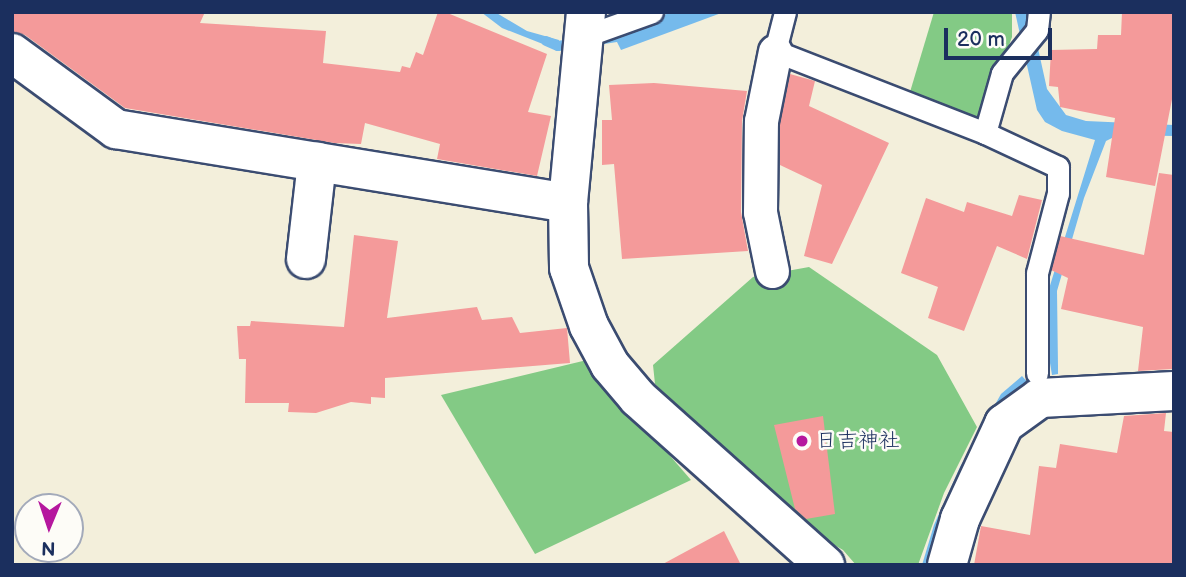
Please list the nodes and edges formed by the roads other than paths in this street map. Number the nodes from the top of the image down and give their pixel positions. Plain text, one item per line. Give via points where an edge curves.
1 (652, 12) edge
2 (785, 12) edge
3 (1038, 21) edge
4 (585, 33) edge
5 (775, 51) junction
6 (12, 53) edge
7 (985, 133) junction
8 (317, 162) junction
9 (568, 204) junction
10 (306, 259) dead end
11 (772, 271) dead end
12 (1039, 387) junction
13 (1174, 391) edge
14 (825, 565) edge
15 (947, 565) edge

1 - 4 lane
2 - 5 lane
3 - 7 lane via 1002,73
4 - 9 street
5 - 7 lane
5 - 11 street via 761,121 760,212
6 - 8 street via 116,129
7 - 12 lane via 1058,167 1058,193 1037,272
8 - 9 street
8 - 10 street
9 - 14 street via 569,268 589,326 610,365 638,398
12 - 13 street
12 - 15 street via 1004,424 960,519

